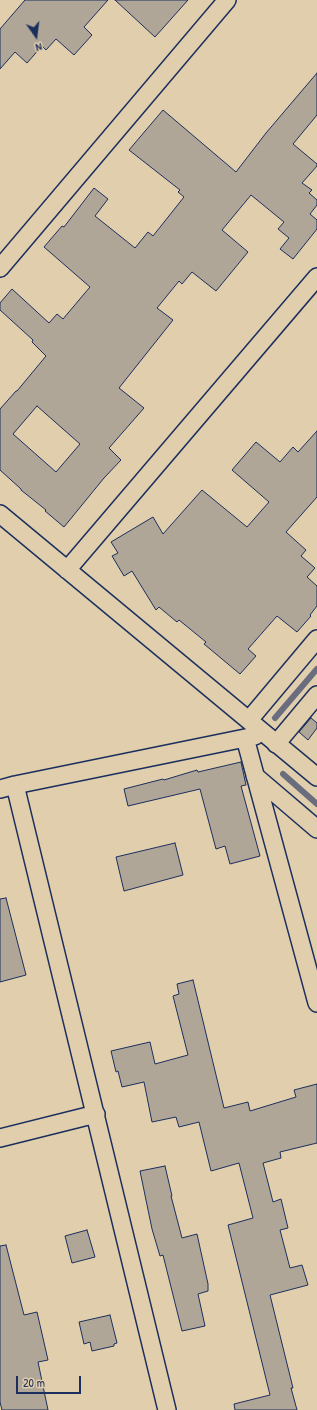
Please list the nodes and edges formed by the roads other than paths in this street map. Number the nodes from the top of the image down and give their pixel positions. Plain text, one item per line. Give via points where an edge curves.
1 (226, 0) edge
2 (0, 268) edge
3 (317, 277) edge
4 (0, 514) edge
5 (67, 570) junction
6 (317, 639) edge
7 (317, 694) edge
8 (249, 720) junction
9 (245, 738) junction
10 (271, 739) junction
11 (255, 776) junction
12 (317, 777) edge
13 (8, 787) edge
14 (317, 829) edge
15 (317, 1003) edge
16 (96, 1114) junction
17 (0, 1138) edge
18 (167, 1410) edge

1 - 2 street
3 - 5 street
4 - 5 street
5 - 8 street
6 - 8 street
7 - 10 street
8 - 10 street
9 - 10 street
9 - 11 street
9 - 13 street
10 - 12 street
11 - 14 street
11 - 15 street
13 - 16 street
16 - 17 street
16 - 18 street

